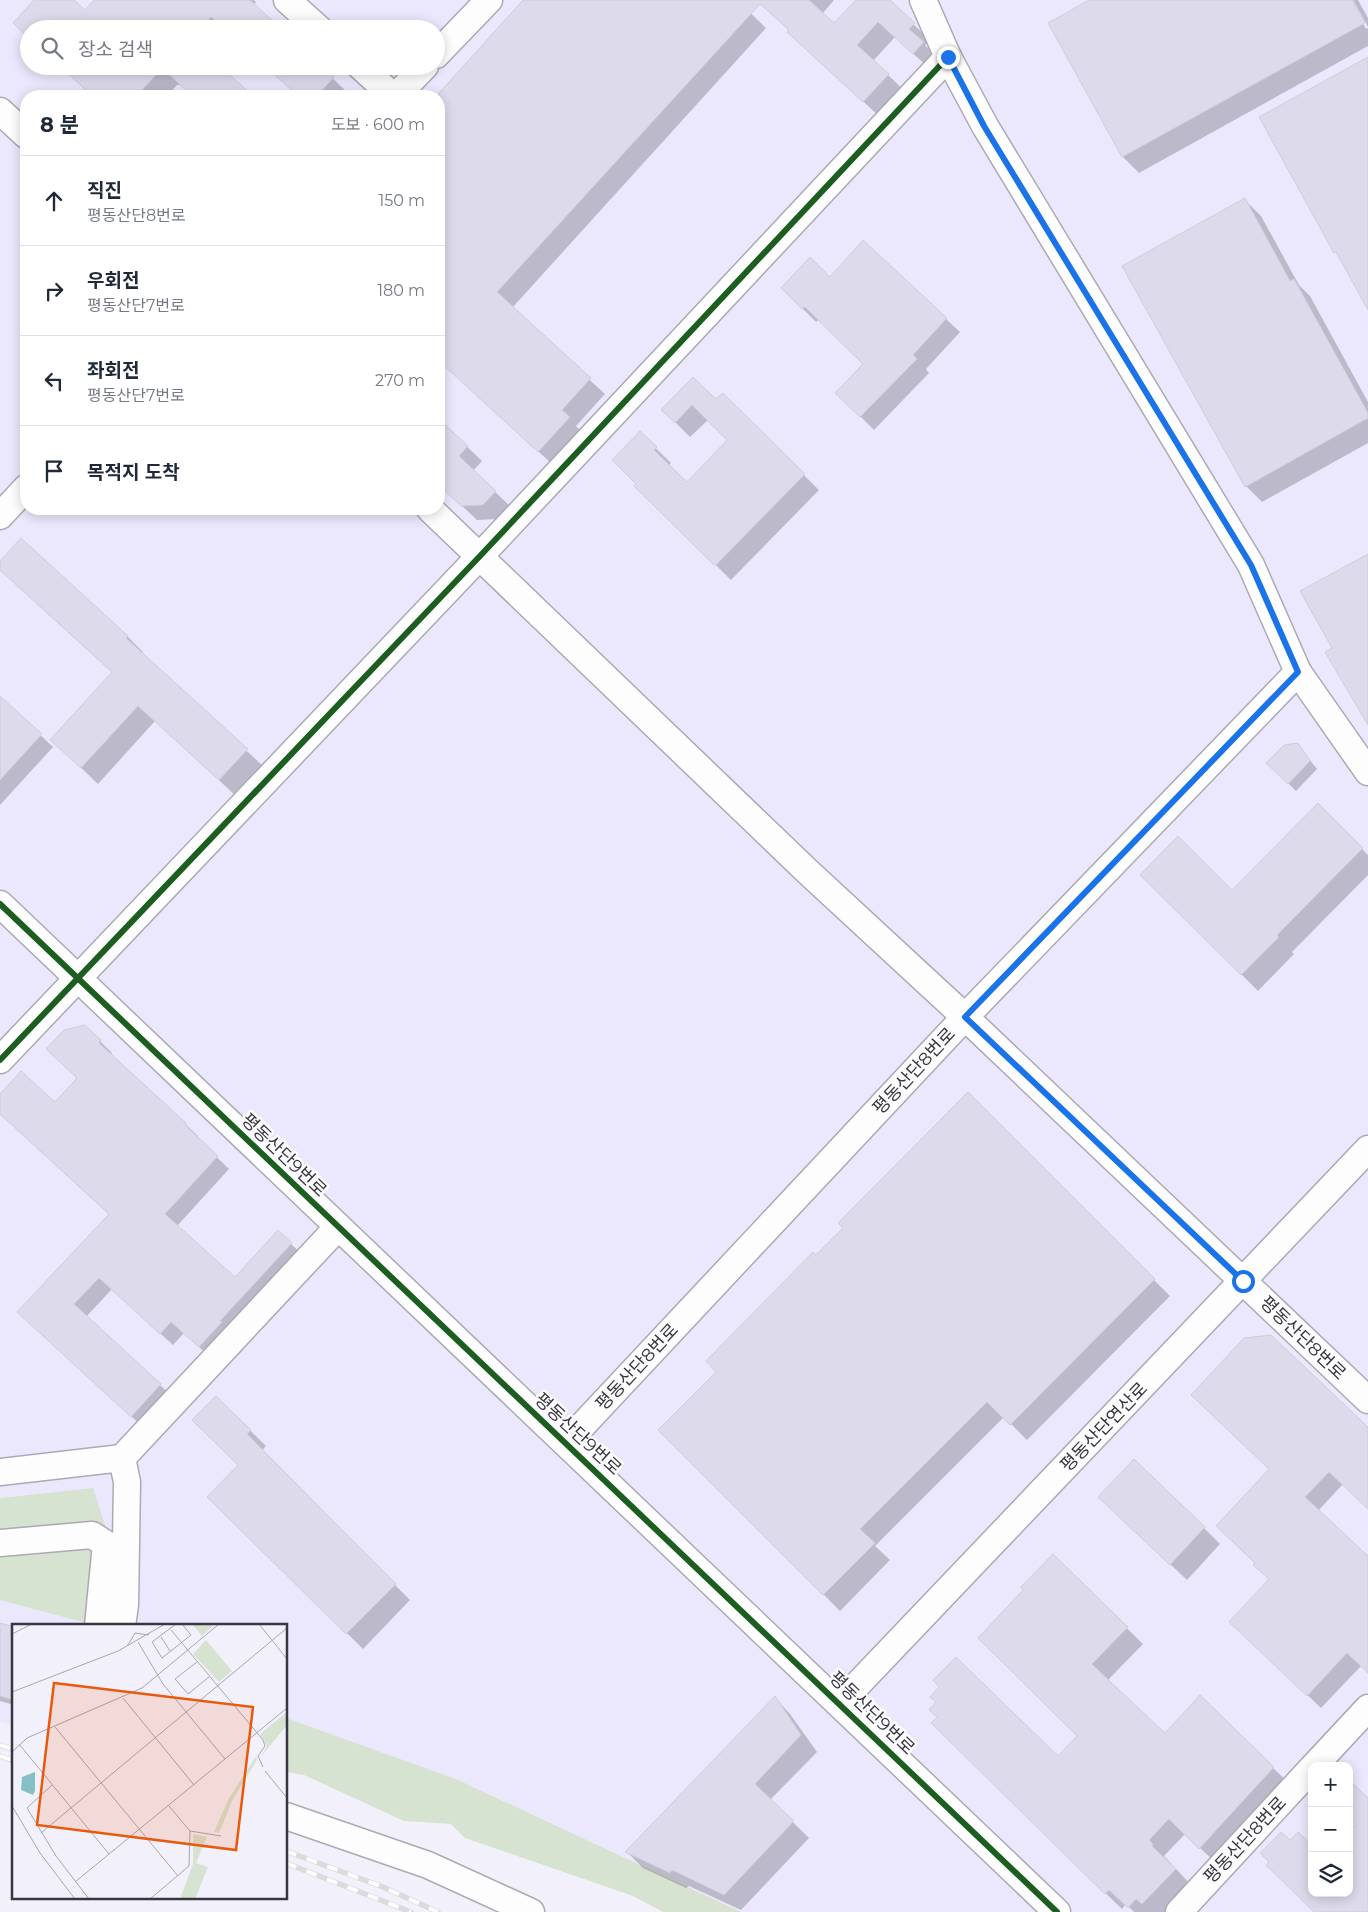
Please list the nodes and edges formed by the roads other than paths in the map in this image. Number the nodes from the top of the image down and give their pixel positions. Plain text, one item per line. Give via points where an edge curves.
1 (287, 0) edge
2 (489, 0) edge
3 (923, 0) edge
4 (308, 20) edge
5 (445, 46) edge
6 (948, 57) junction
7 (370, 75) edge
8 (416, 75) edge
9 (388, 90) edge
10 (401, 90) edge
11 (0, 111) edge
12 (20, 129) edge
13 (20, 494) edge
14 (436, 515) edge
15 (0, 516) edge
16 (480, 556) junction
17 (1298, 672) junction
18 (1368, 772) edge
19 (0, 904) edge
20 (78, 978) junction
21 (965, 1017) junction
22 (0, 1060) edge
23 (1368, 1149) edge
24 (338, 1227) junction
25 (1243, 1281) junction
26 (1368, 1400) edge
27 (566, 1443) junction
28 (122, 1458) junction
29 (0, 1472) edge
30 (0, 1543) edge
31 (98, 1624) edge
32 (122, 1624) edge
33 (840, 1703) junction
34 (1368, 1708) edge
35 (1318, 1762) edge
36 (1308, 1772) edge
37 (288, 1817) edge
38 (531, 1912) edge
39 (1057, 1912) edge
40 (1179, 1912) edge

1 - 4 street
2 - 5 street
3 - 6 street
6 - 16 street
6 - 17 street via 984,126 1251,565
7 - 9 street
8 - 10 street
11 - 12 street
13 - 15 street
14 - 16 street
16 - 20 street
16 - 21 street via 807,871
17 - 18 street
17 - 21 street
19 - 20 street, 평동산단9번로
20 - 22 street
20 - 24 street, 평동산단9번로
21 - 25 street, 평동산단8번로
21 - 27 street, 평동산단8번로
23 - 25 street, 평동산단연산로
24 - 27 street, 평동산단9번로
24 - 28 street
25 - 26 street, 평동산단8번로
25 - 33 street, 평동산단연산로
27 - 33 street, 평동산단9번로
28 - 29 street
28 - 32 street via 127,1482
30 - 31 street via 92,1535 106,1544
33 - 39 street, 평동산단9번로
34 - 35 street, 평동산단8번로
36 - 40 street, 평동산단8번로
37 - 38 street via 428,1865

